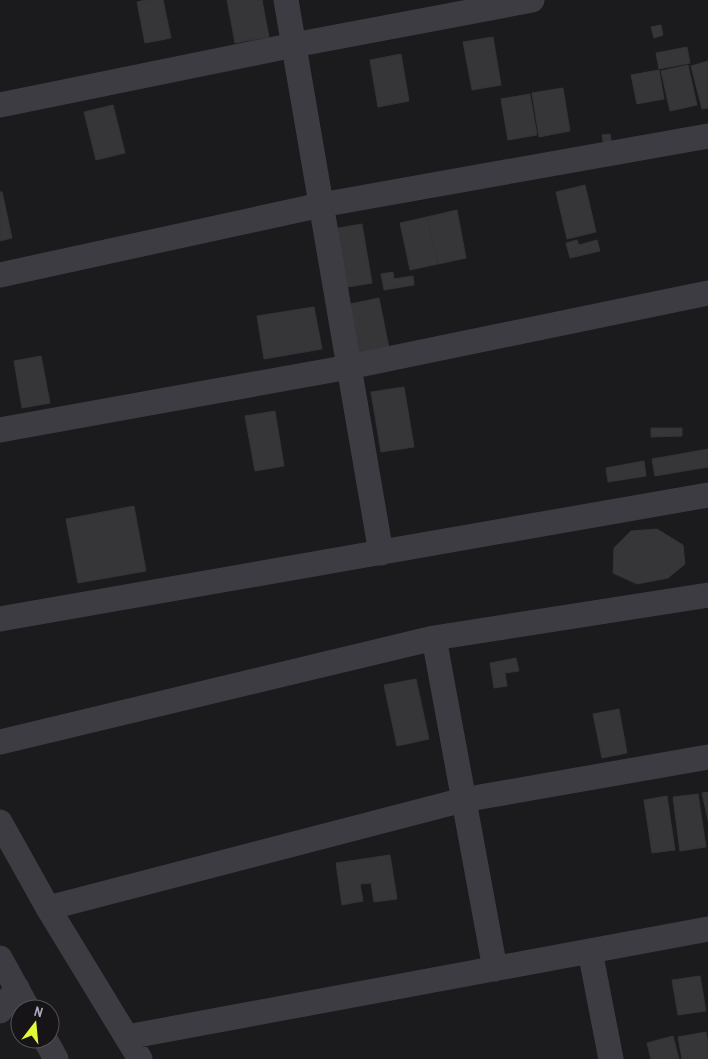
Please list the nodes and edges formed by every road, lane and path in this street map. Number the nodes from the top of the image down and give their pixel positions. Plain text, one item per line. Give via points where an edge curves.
1 (286, 0) edge
2 (532, 0) edge
3 (294, 45) junction
4 (0, 104) edge
5 (708, 136) edge
6 (321, 205) junction
7 (0, 275) edge
8 (708, 293) edge
9 (349, 367) junction
10 (0, 430) edge
11 (708, 495) edge
12 (381, 553) junction
13 (708, 595) edge
14 (0, 620) edge
15 (434, 638) junction
16 (0, 742) edge
17 (708, 756) edge
18 (463, 800) junction
19 (0, 822) edge
20 (48, 908) junction
21 (708, 929) edge
22 (590, 951) junction
23 (0, 958) edge
24 (495, 968) junction
25 (23, 998) edge
26 (0, 1011) edge
27 (127, 1037) junction
28 (140, 1059) edge
29 (611, 1059) edge

1 - 3 street
2 - 3 street
3 - 4 street
3 - 6 street
5 - 6 street
6 - 7 street
6 - 9 street
8 - 9 street
9 - 10 street
9 - 12 street
11 - 12 street
12 - 14 street
13 - 15 street
15 - 16 street
15 - 18 street
17 - 18 street
18 - 20 street
18 - 24 street
19 - 20 street
20 - 27 street
21 - 22 street
22 - 24 street
22 - 29 street
23 - 25 street
24 - 27 street
25 - 26 street
27 - 28 street

